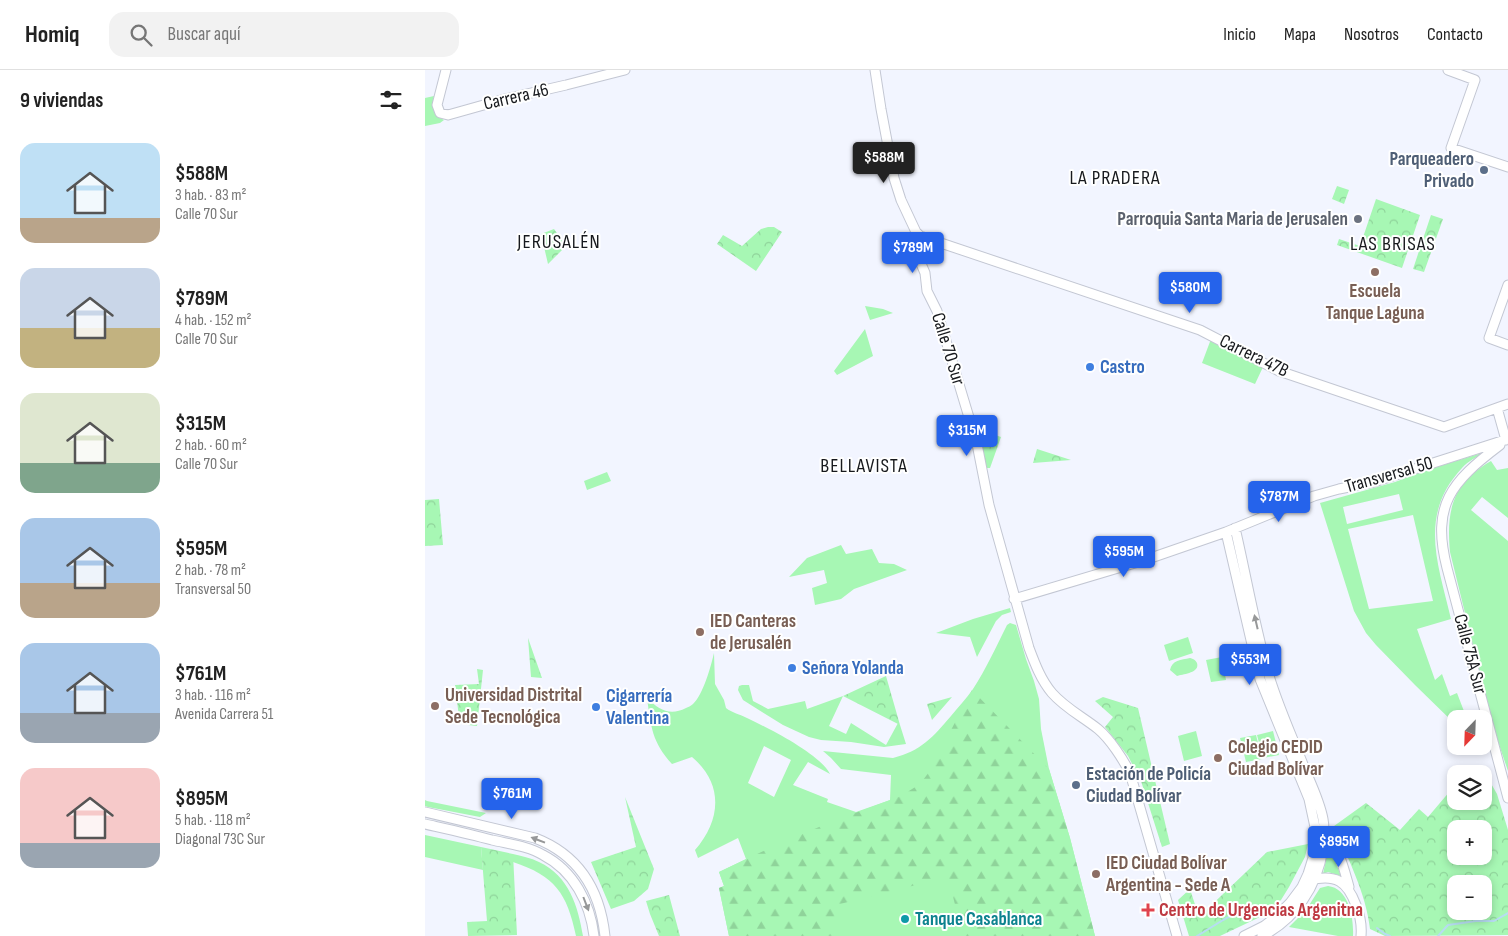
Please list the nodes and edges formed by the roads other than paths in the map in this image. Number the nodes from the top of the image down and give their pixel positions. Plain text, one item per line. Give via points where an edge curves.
1 (446, 70) edge
2 (625, 70) edge
3 (875, 70) edge
4 (1448, 70) edge
5 (1508, 167) edge
6 (922, 237) junction
7 (1508, 285) edge
8 (1508, 345) edge
9 (1508, 404) edge
10 (1497, 408) junction
11 (1507, 440) edge
12 (1230, 530) junction
13 (1015, 599) junction
14 (1508, 798) edge
15 (425, 812) edge
16 (425, 824) edge
17 (1320, 833) junction
18 (1315, 879) junction
19 (1305, 881) junction
20 (1350, 890) junction
21 (594, 936) edge
22 (605, 936) edge
23 (1177, 936) edge
24 (1244, 936) edge
25 (1262, 936) edge
26 (1361, 936) edge

1 - 2 street, Carrera 46 via 437,102 438,110 450,115
3 - 6 street via 898,191 916,232
4 - 5 street via 1475,80 1451,148
6 - 10 street, Carrera 47B via 1200,330 1279,371 1444,427
6 - 13 street, Calle 70 Sur via 917,256 977,444 989,505
7 - 8 street via 1489,338
9 - 10 street
10 - 11 street
11 - 12 street, Transversal 50 via 1374,482 1314,496
11 - 14 street, Calle 75A Sur via 1468,470 1455,486 1449,496 1442,528 1447,568
12 - 13 street, Transversal 50 via 1145,560
12 - 17 street via 1277,700 1321,809 1324,821
13 - 23 street, Calle 70 Sur via 1029,648 1048,688 1070,710 1100,731 1130,773
22 -> 15 street via 598,900 578,867 561,852 535,838
16 -> 21 street via 533,850 551,859 569,876 585,899
17 - 18 street via 1322,854
17 - 19 street
17 - 20 street via 1329,837 1335,847
18 - 19 street
18 - 20 street via 1332,878
18 - 25 street via 1293,912
19 - 24 street via 1277,916
20 - 26 street via 1360,917

